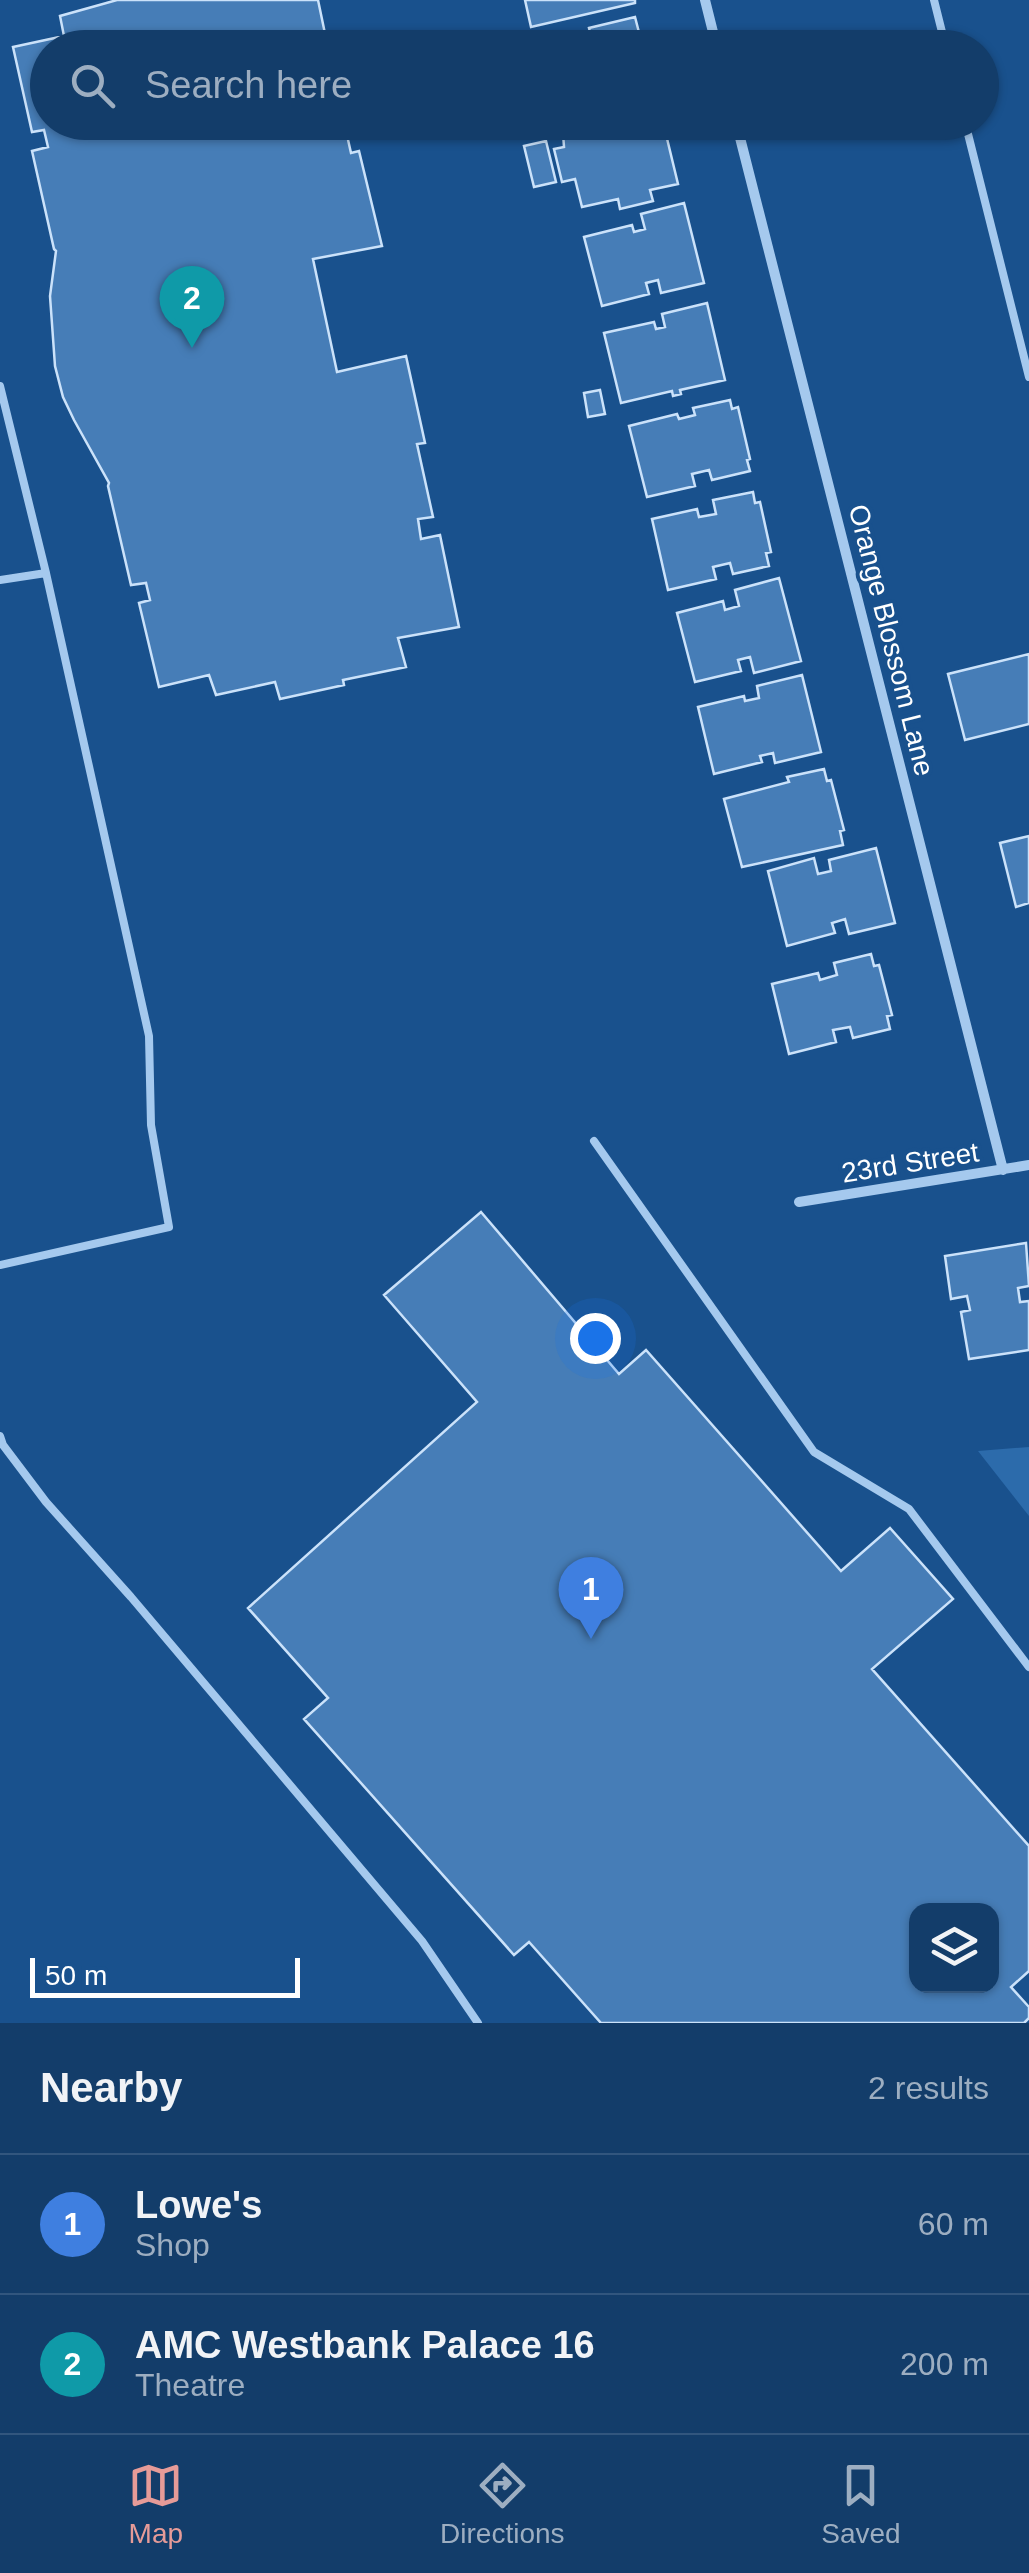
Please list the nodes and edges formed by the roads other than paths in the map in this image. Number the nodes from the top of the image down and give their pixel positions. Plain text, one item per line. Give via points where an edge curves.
1 (705, 0) edge
2 (934, 0) edge
3 (712, 30) edge
4 (942, 30) edge
5 (741, 140) edge
6 (970, 140) edge
7 (1029, 377) edge
8 (0, 386) edge
9 (46, 573) junction
10 (0, 580) edge
11 (594, 1141) dead end
12 (1029, 1165) edge
13 (1004, 1170) junction
14 (799, 1202) dead end
15 (0, 1265) edge
16 (0, 1436) edge
17 (1029, 1668) edge
18 (478, 2023) edge

1 - 3 street
2 - 4 lane
5 - 13 street, Orange Blossom Lane
6 - 7 lane
8 - 9 lane
9 - 10 lane
9 - 15 lane via 150,1036 151,1126 169,1227
11 - 17 lane via 814,1452 909,1509
12 - 13 street, 23rd Street
13 - 14 street, 23rd Street
16 - 18 lane via 46,1502 422,1941

